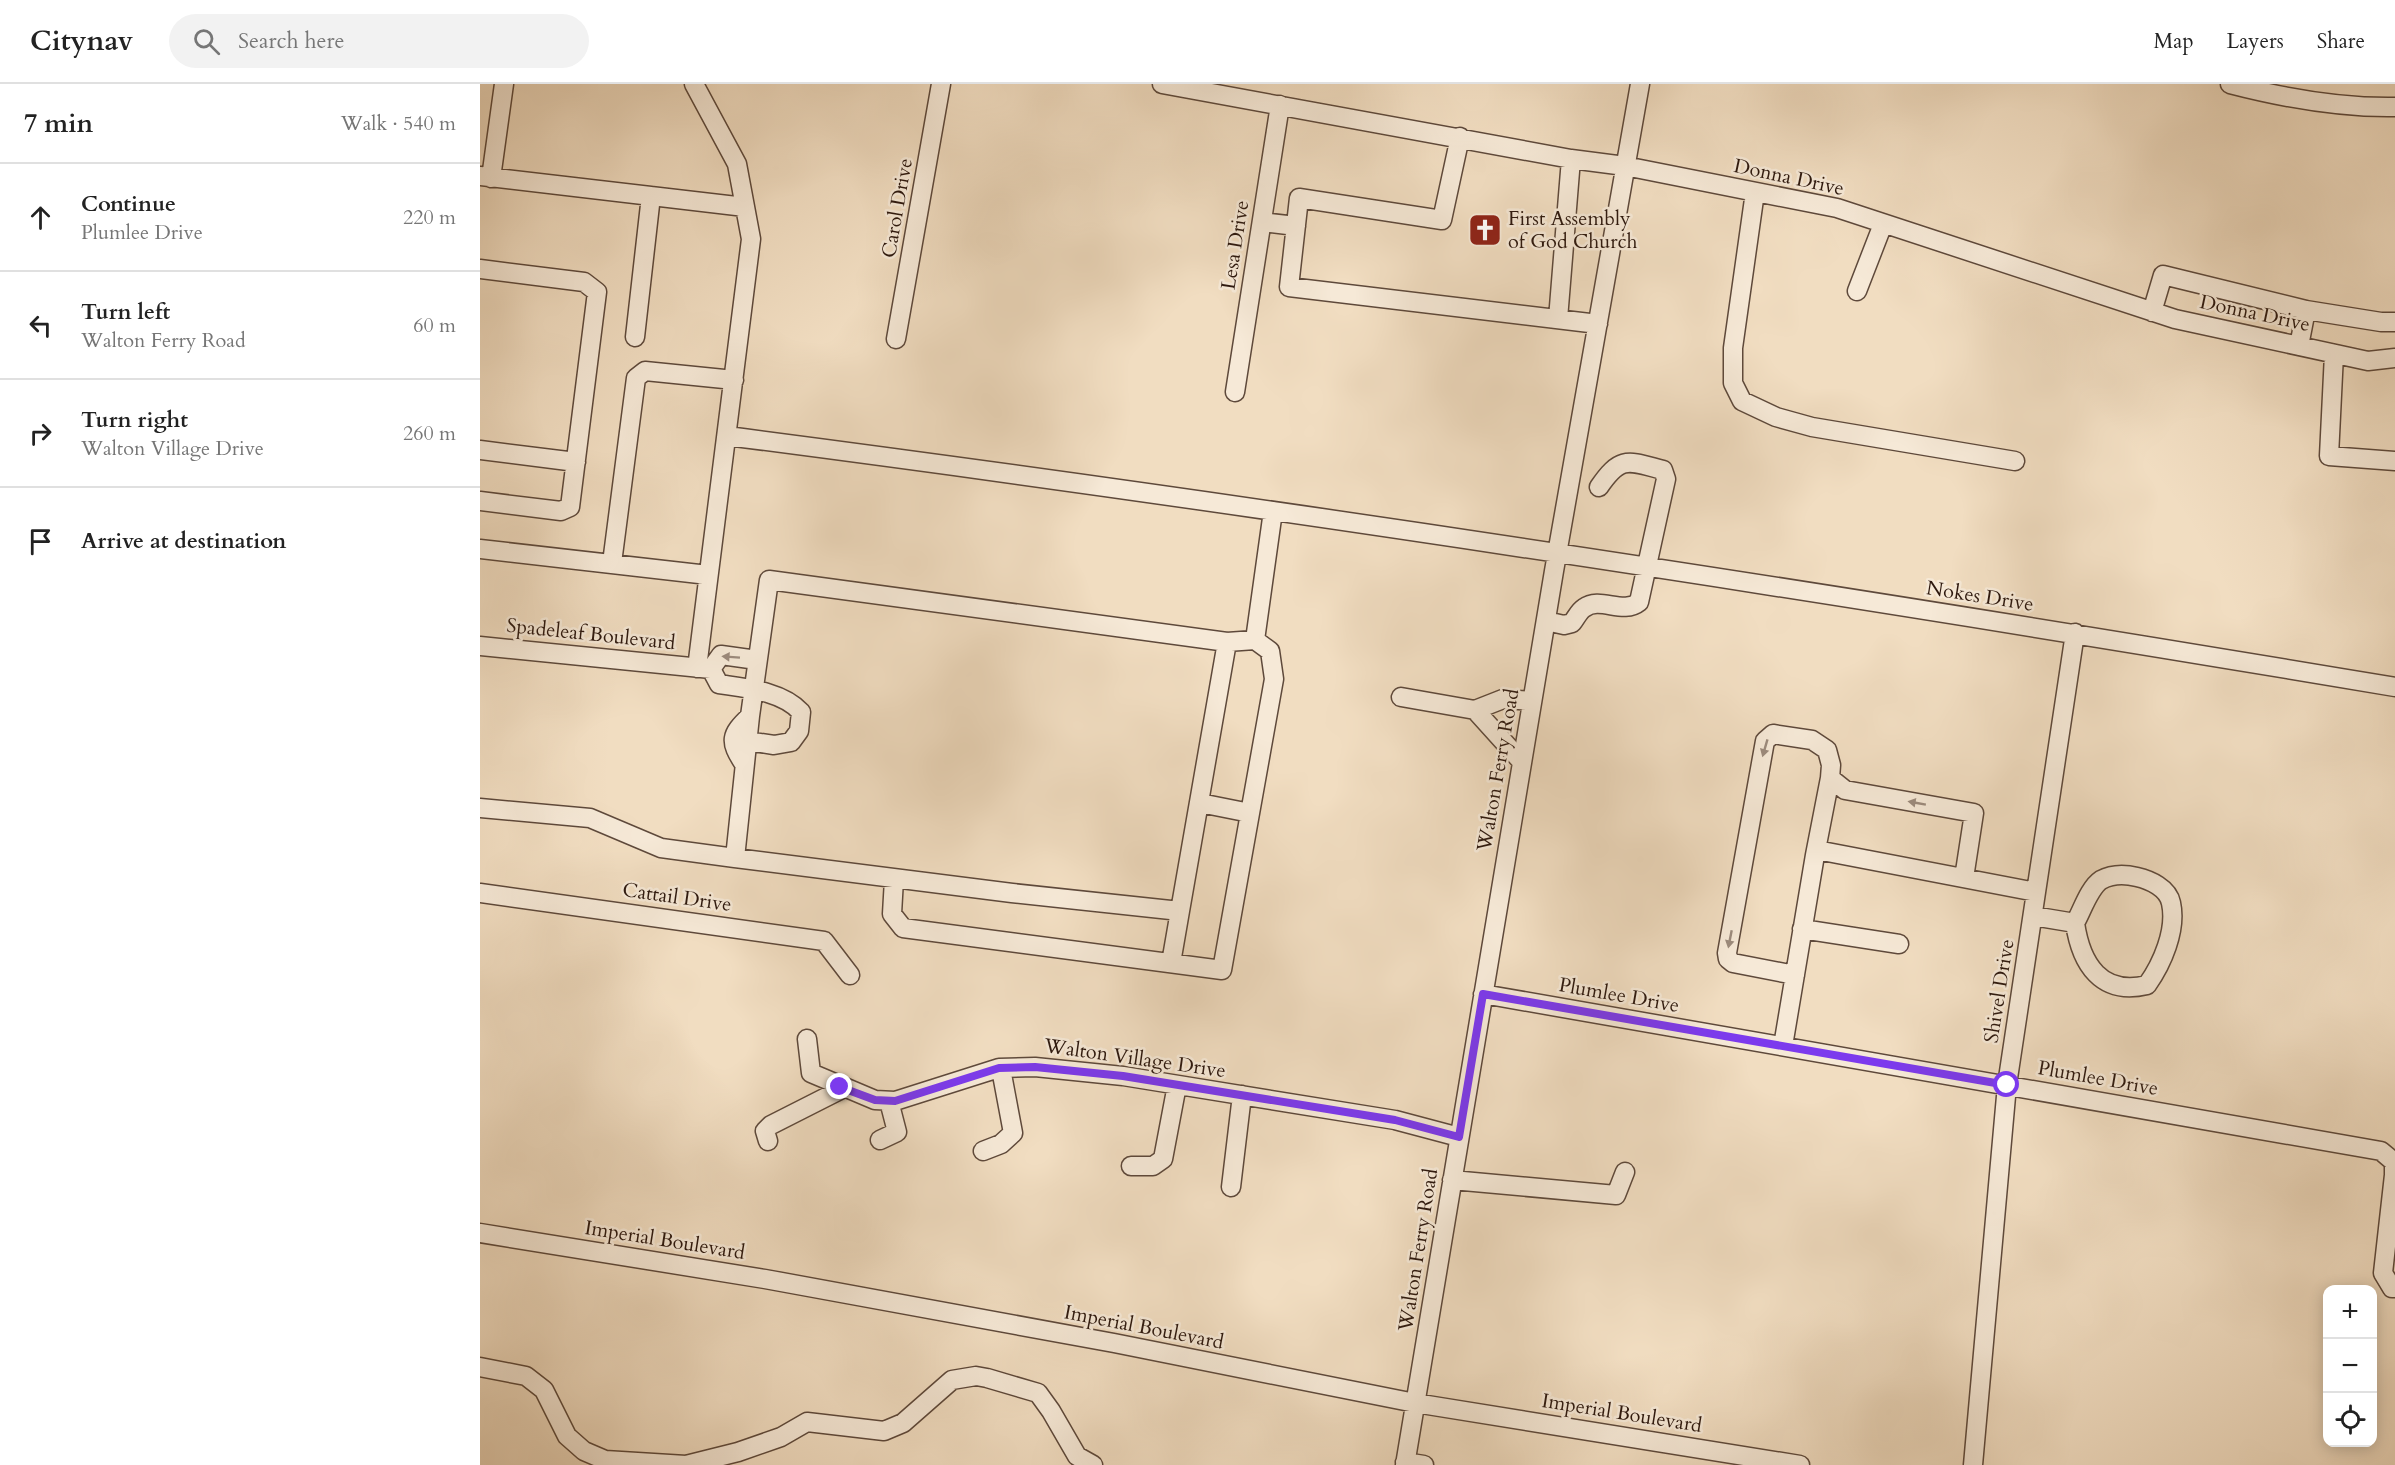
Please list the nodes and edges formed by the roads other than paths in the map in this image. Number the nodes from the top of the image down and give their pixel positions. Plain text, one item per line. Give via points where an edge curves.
1 (504, 84) edge
2 (694, 84) edge
3 (942, 84) edge
4 (1162, 84) edge
5 (1640, 84) edge
6 (2230, 84) edge
7 (1280, 105) junction
8 (2395, 106) edge
9 (1460, 137) junction
10 (1571, 159) junction
11 (1625, 166) junction
12 (485, 177) edge
13 (1755, 192) junction
14 (651, 196) junction
15 (745, 207) junction
16 (1262, 222) junction
17 (1883, 224) junction
18 (1296, 226) junction
19 (480, 269) edge
20 (1857, 291) dead end
21 (2306, 310) junction
22 (2152, 312) junction
23 (1558, 319) junction
24 (2395, 322) edge
25 (1598, 324) junction
26 (635, 337) dead end
27 (896, 339) dead end
28 (2299, 346) junction
29 (2334, 354) junction
30 (2395, 358) edge
31 (734, 380) junction
32 (1235, 392) dead end
33 (727, 436) junction
34 (480, 450) edge
35 (2015, 461) dead end
36 (2395, 461) edge
37 (576, 462) junction
38 (1599, 487) dead end
39 (480, 501) edge
40 (1273, 511) junction
41 (480, 549) edge
42 (1558, 552) junction
43 (612, 563) junction
44 (1648, 567) junction
45 (708, 575) junction
46 (1546, 621) junction
47 (2075, 633) junction
48 (1255, 640) junction
49 (1227, 642) junction
50 (480, 646) edge
51 (757, 660) junction
52 (704, 669) junction
53 (2395, 687) edge
54 (753, 690) junction
55 (1401, 697) dead end
56 (1532, 701) junction
57 (1474, 710) junction
58 (750, 716) junction
59 (747, 741) junction
60 (1522, 762) junction
61 (744, 764) junction
62 (1830, 778) junction
63 (1200, 803) junction
64 (480, 808) edge
65 (1250, 813) junction
66 (1815, 855) junction
67 (735, 858) junction
68 (1964, 878) junction
69 (894, 879) junction
70 (480, 892) edge
71 (2036, 892) junction
72 (1180, 911) junction
73 (2033, 916) junction
74 (2075, 923) junction
75 (1802, 928) junction
76 (1899, 944) dead end
77 (1171, 963) junction
78 (850, 975) dead end
79 (1795, 975) junction
80 (1483, 994) junction
81 (807, 1039) dead end
82 (1783, 1046) junction
83 (1001, 1069) junction
84 (1178, 1085) junction
85 (2007, 1085) junction
86 (844, 1088) junction
87 (1242, 1095) junction
88 (889, 1101) junction
89 (1459, 1137) junction
90 (880, 1140) dead end
91 (768, 1141) dead end
92 (983, 1151) dead end
93 (1131, 1166) dead end
94 (1625, 1172) dead end
95 (1452, 1180) junction
96 (1231, 1187) dead end
97 (480, 1233) edge
98 (2395, 1288) edge
99 (480, 1367) edge
100 (1415, 1403) junction
101 (1405, 1463) edge
102 (1093, 1465) edge
103 (1424, 1465) edge
104 (1800, 1465) edge
105 (1973, 1465) edge

1 - 12 street
2 - 15 street via 737,164
3 - 27 street, Carol Drive
4 - 7 street, Donna Drive
5 - 11 street, Walton Ferry Road
6 - 8 street via 2360,107
7 - 9 street, Donna Drive
7 - 16 street, Lesa Drive
9 - 10 street, Donna Drive
9 - 18 street via 1442,220 1299,198
10 - 11 street, Donna Drive
10 - 23 street
11 - 13 street, Donna Drive
11 - 25 street, Walton Ferry Road
12 - 14 street
13 - 17 street, Donna Drive via 1837,208
13 - 35 street via 1733,348 1733,383 1742,401 1776,417 1812,427
14 - 15 street
14 - 26 street
15 - 31 street via 751,239
16 - 18 street
16 - 32 street, Lesa Drive
17 - 20 street
17 - 22 street, Donna Drive
18 - 23 street via 1289,287
19 - 37 street via 584,282 597,292
21 - 22 street via 2163,275
21 - 24 street
21 - 28 street
22 - 28 street, Donna Drive
23 - 25 street
25 - 42 street, Walton Ferry Road
28 - 29 street, Donna Drive
29 - 30 street, Donna Drive via 2368,362
29 - 36 street via 2329,456
31 - 33 street
31 - 43 street via 645,371 636,378
33 - 40 street, Nokes Drive
33 - 45 street
34 - 37 street
37 - 39 street via 570,507 561,512
38 - 44 street via 1615,466 1623,462 1663,470 1666,479
40 - 42 street, Nokes Drive
40 - 48 street
41 - 43 street
42 - 44 street, Nokes Drive
42 - 46 street, Walton Ferry Road
43 - 45 street
44 - 46 street via 1636,605 1592,604 1564,625
44 - 47 street, Nokes Drive
45 - 52 street
46 - 56 street, Walton Ferry Road
47 - 53 street, Nokes Drive
47 - 71 street, Shivel Drive
48 - 49 street
48 - 65 street via 1270,651 1274,679
49 - 51 street via 770,580
49 - 63 street
50 - 52 street, Spadeleaf Boulevard
51 -> 52 street via 721,655
51 - 54 street
52 - 54 street via 718,684
54 - 58 street
54 - 59 street via 793,704 801,712 799,731 791,742 774,745
55 - 57 street
56 - 57 street via 1503,699
56 - 60 street, Walton Ferry Road
57 - 60 street
58 - 59 street
58 - 61 street via 735,730 733,747
59 - 61 street
60 - 80 street, Walton Ferry Road
61 - 67 street
62 - 66 street
68 -> 62 street via 1974,813 1845,790
62 -> 79 street via 1827,750 1812,740 1773,734 1765,741 1727,953 1733,963
63 - 65 street
63 - 72 street
64 - 67 street via 590,818 661,848
65 - 77 street via 1222,970
66 - 68 street via 1822,851
66 - 75 street
67 - 69 street
68 - 71 street
69 - 72 street
69 - 77 street via 892,914 903,928
70 - 78 street, Cattail Drive via 824,941
71 - 73 street, Shivel Drive
72 - 77 street
73 - 74 street
73 - 85 street, Shivel Drive
74 - 74 street via 2086,962 2099,978 2130,989 2147,985 2157,970 2172,924 2171,902 2161,887 2147,880 2112,875 2099,881
75 - 76 street
75 - 79 street
79 - 82 street
80 - 82 street, Plumlee Drive
80 - 89 street, Walton Ferry Road
81 - 86 street, Walton Village Drive via 811,1073
82 - 85 street, Plumlee Drive
83 - 84 street, Walton Village Drive via 1035,1067
83 - 88 street, Walton Village Drive
83 - 92 street via 1013,1133 1002,1144
84 - 87 street, Walton Village Drive
84 - 93 street via 1163,1159 1153,1167
85 - 98 street, Plumlee Drive via 2382,1151 2394,1162 2383,1273
85 - 105 street, Shivel Drive
86 - 88 street, Walton Village Drive
86 - 91 street via 771,1125 765,1131
87 - 89 street, Walton Village Drive via 1395,1120
87 - 96 street
88 - 90 street via 897,1132
89 - 95 street, Walton Ferry Road
94 - 95 street via 1616,1194
95 - 100 street, Walton Ferry Road
97 - 100 street, Imperial Boulevard via 765,1279
99 - 102 street via 526,1376 544,1390 567,1436 584,1451 605,1460 686,1465 781,1437 807,1422 884,1431 903,1424 952,1380 976,1376 1038,1393 1077,1456
100 - 101 street, Walton Ferry Road
100 - 104 street, Imperial Boulevard
101 - 103 street

